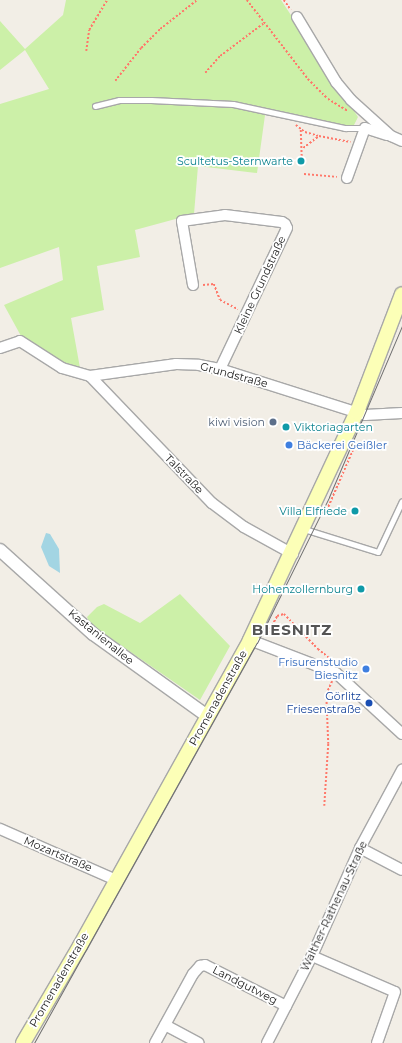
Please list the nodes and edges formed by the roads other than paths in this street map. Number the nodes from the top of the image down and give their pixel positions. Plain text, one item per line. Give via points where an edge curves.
1 (297, 17) road end
2 (95, 106) dead end
3 (365, 128) junction
4 (391, 136) junction
5 (402, 141) edge
6 (347, 178) road end
7 (193, 285) road end
8 (402, 294) edge
9 (0, 348) edge
10 (220, 369) junction
11 (90, 376) junction
12 (357, 412) junction
13 (402, 413) edge
14 (402, 501) edge
15 (304, 529) junction
16 (0, 550) edge
17 (293, 554) junction
18 (256, 643) junction
19 (207, 716) junction
20 (402, 734) edge
21 (402, 770) edge
22 (0, 829) edge
23 (360, 848) junction
24 (402, 870) edge
25 (116, 880) junction
26 (312, 956) junction
27 (398, 991) edge
28 (286, 1006) junction
29 (165, 1025) junction
30 (22, 1043) edge
31 (156, 1043) edge
32 (199, 1043) edge
33 (267, 1043) edge
34 (377, 1043) edge

1 - 4 street via 336,82 351,100
2 - 3 lane via 119,100 226,103 345,128
3 - 4 street
3 - 6 street
4 - 5 street
7 - 10 street, Kleine Grundstraße via 182,221 225,215 282,222 287,228
8 - 12 main road, Promenadenstraße
9 - 11 street, Grundstraße via 20,341 62,368
10 - 11 street, Grundstraße via 176,364
10 - 12 street, Grundstraße
11 - 17 street, Talstraße via 212,503 244,527
12 - 13 street, Grundstraße via 369,415
12 - 15 main road, Promenadenstraße
14 - 15 lane via 378,552
15 - 17 main road, Promenadenstraße
16 - 19 street, Kastanienallee via 93,634
17 - 18 main road, Promenadenstraße
18 - 19 main road, Promenadenstraße
18 - 20 street via 327,668 345,680
19 - 25 main road, Promenadenstraße
21 - 23 street, Walther-Rathenau-Straße
22 - 25 street, Mozartstraße
23 - 24 street
23 - 26 street, Walther-Rathenau-Straße
25 - 30 main road, Promenadenstraße
26 - 27 street
26 - 28 street, Walther-Rathenau-Straße
27 - 34 street
28 - 29 street, Landgutweg via 205,965 200,966 193,974
28 - 33 street, Walther-Rathenau-Straße
29 - 31 street, Landgutweg
29 - 32 street

